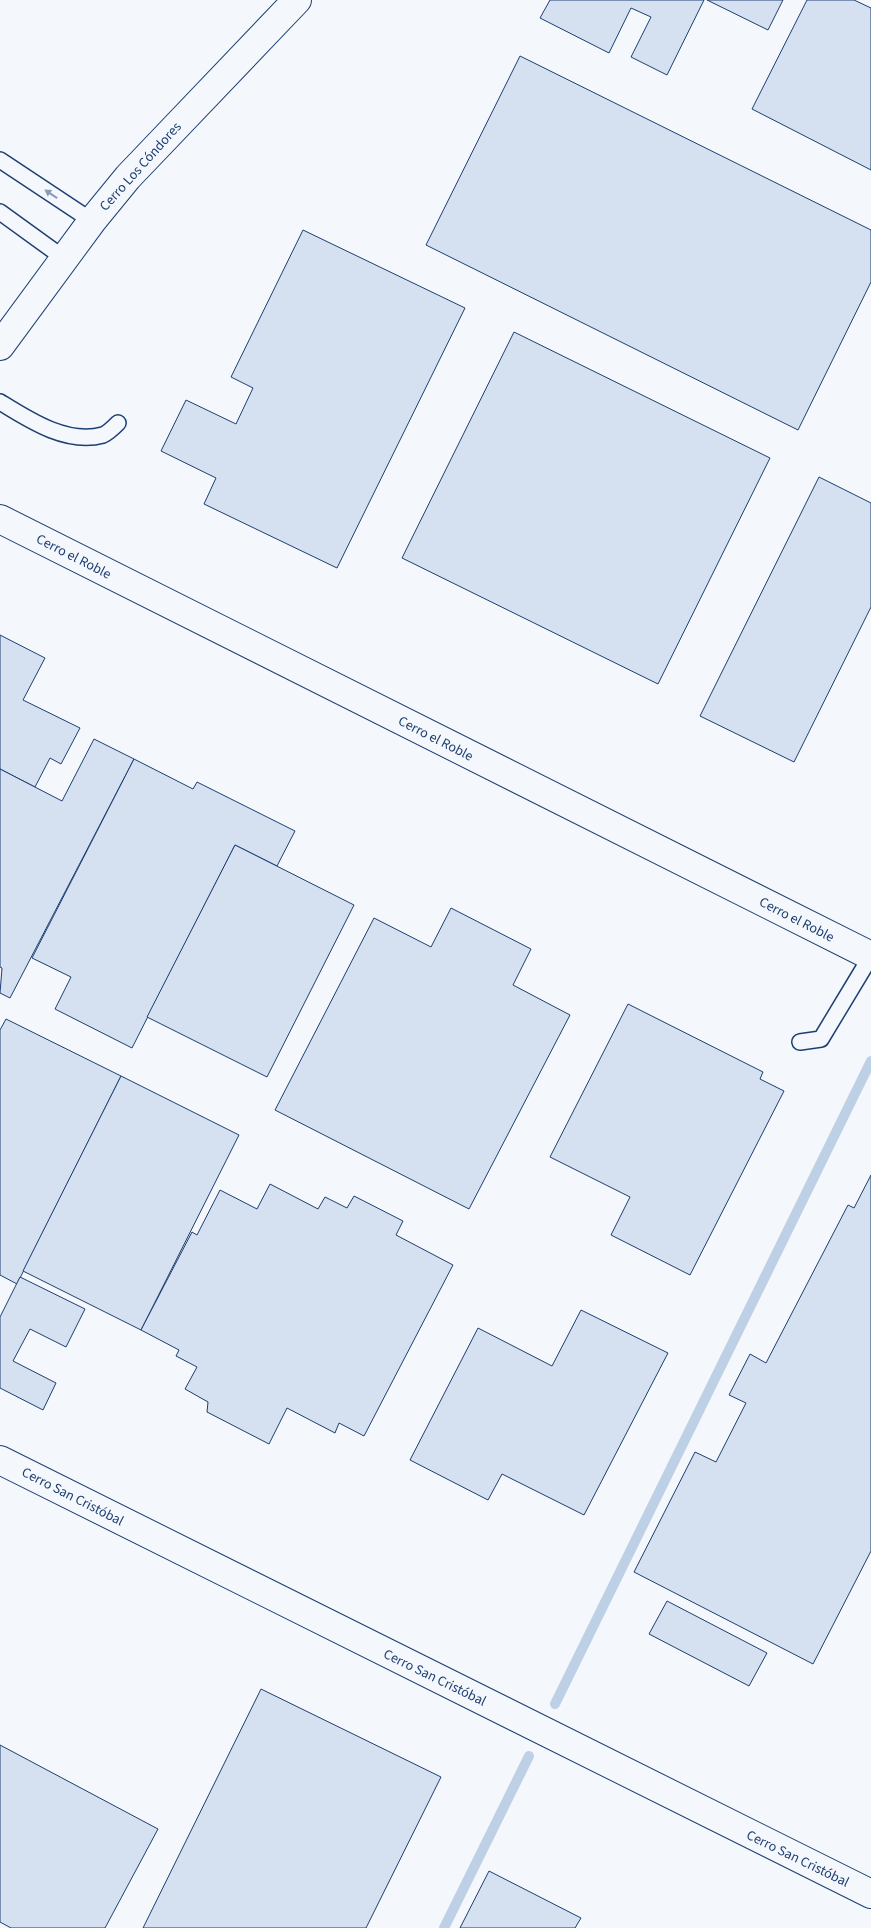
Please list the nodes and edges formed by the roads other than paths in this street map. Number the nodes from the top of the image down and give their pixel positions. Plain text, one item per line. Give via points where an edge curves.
1 (297, 0) edge
2 (0, 160) edge
3 (0, 212) edge
4 (92, 221) junction
5 (65, 259) junction
6 (4, 331) edge
7 (0, 402) edge
8 (118, 423) dead end
9 (0, 519) edge
10 (871, 956) edge
11 (800, 1042) dead end
12 (0, 1460) edge
13 (871, 1894) edge

1 - 4 street, Cerro Los Cóndores via 161,141
4 -> 2 lane
3 - 5 lane
4 - 5 street, Cerro Los Cóndores
5 - 6 street, Cerro Los Cóndores
7 - 8 lane via 41,427 79,437 104,435
9 - 10 street, Cerro el Roble
10 - 11 lane via 822,1038
12 - 13 street, Cerro San Cristóbal

